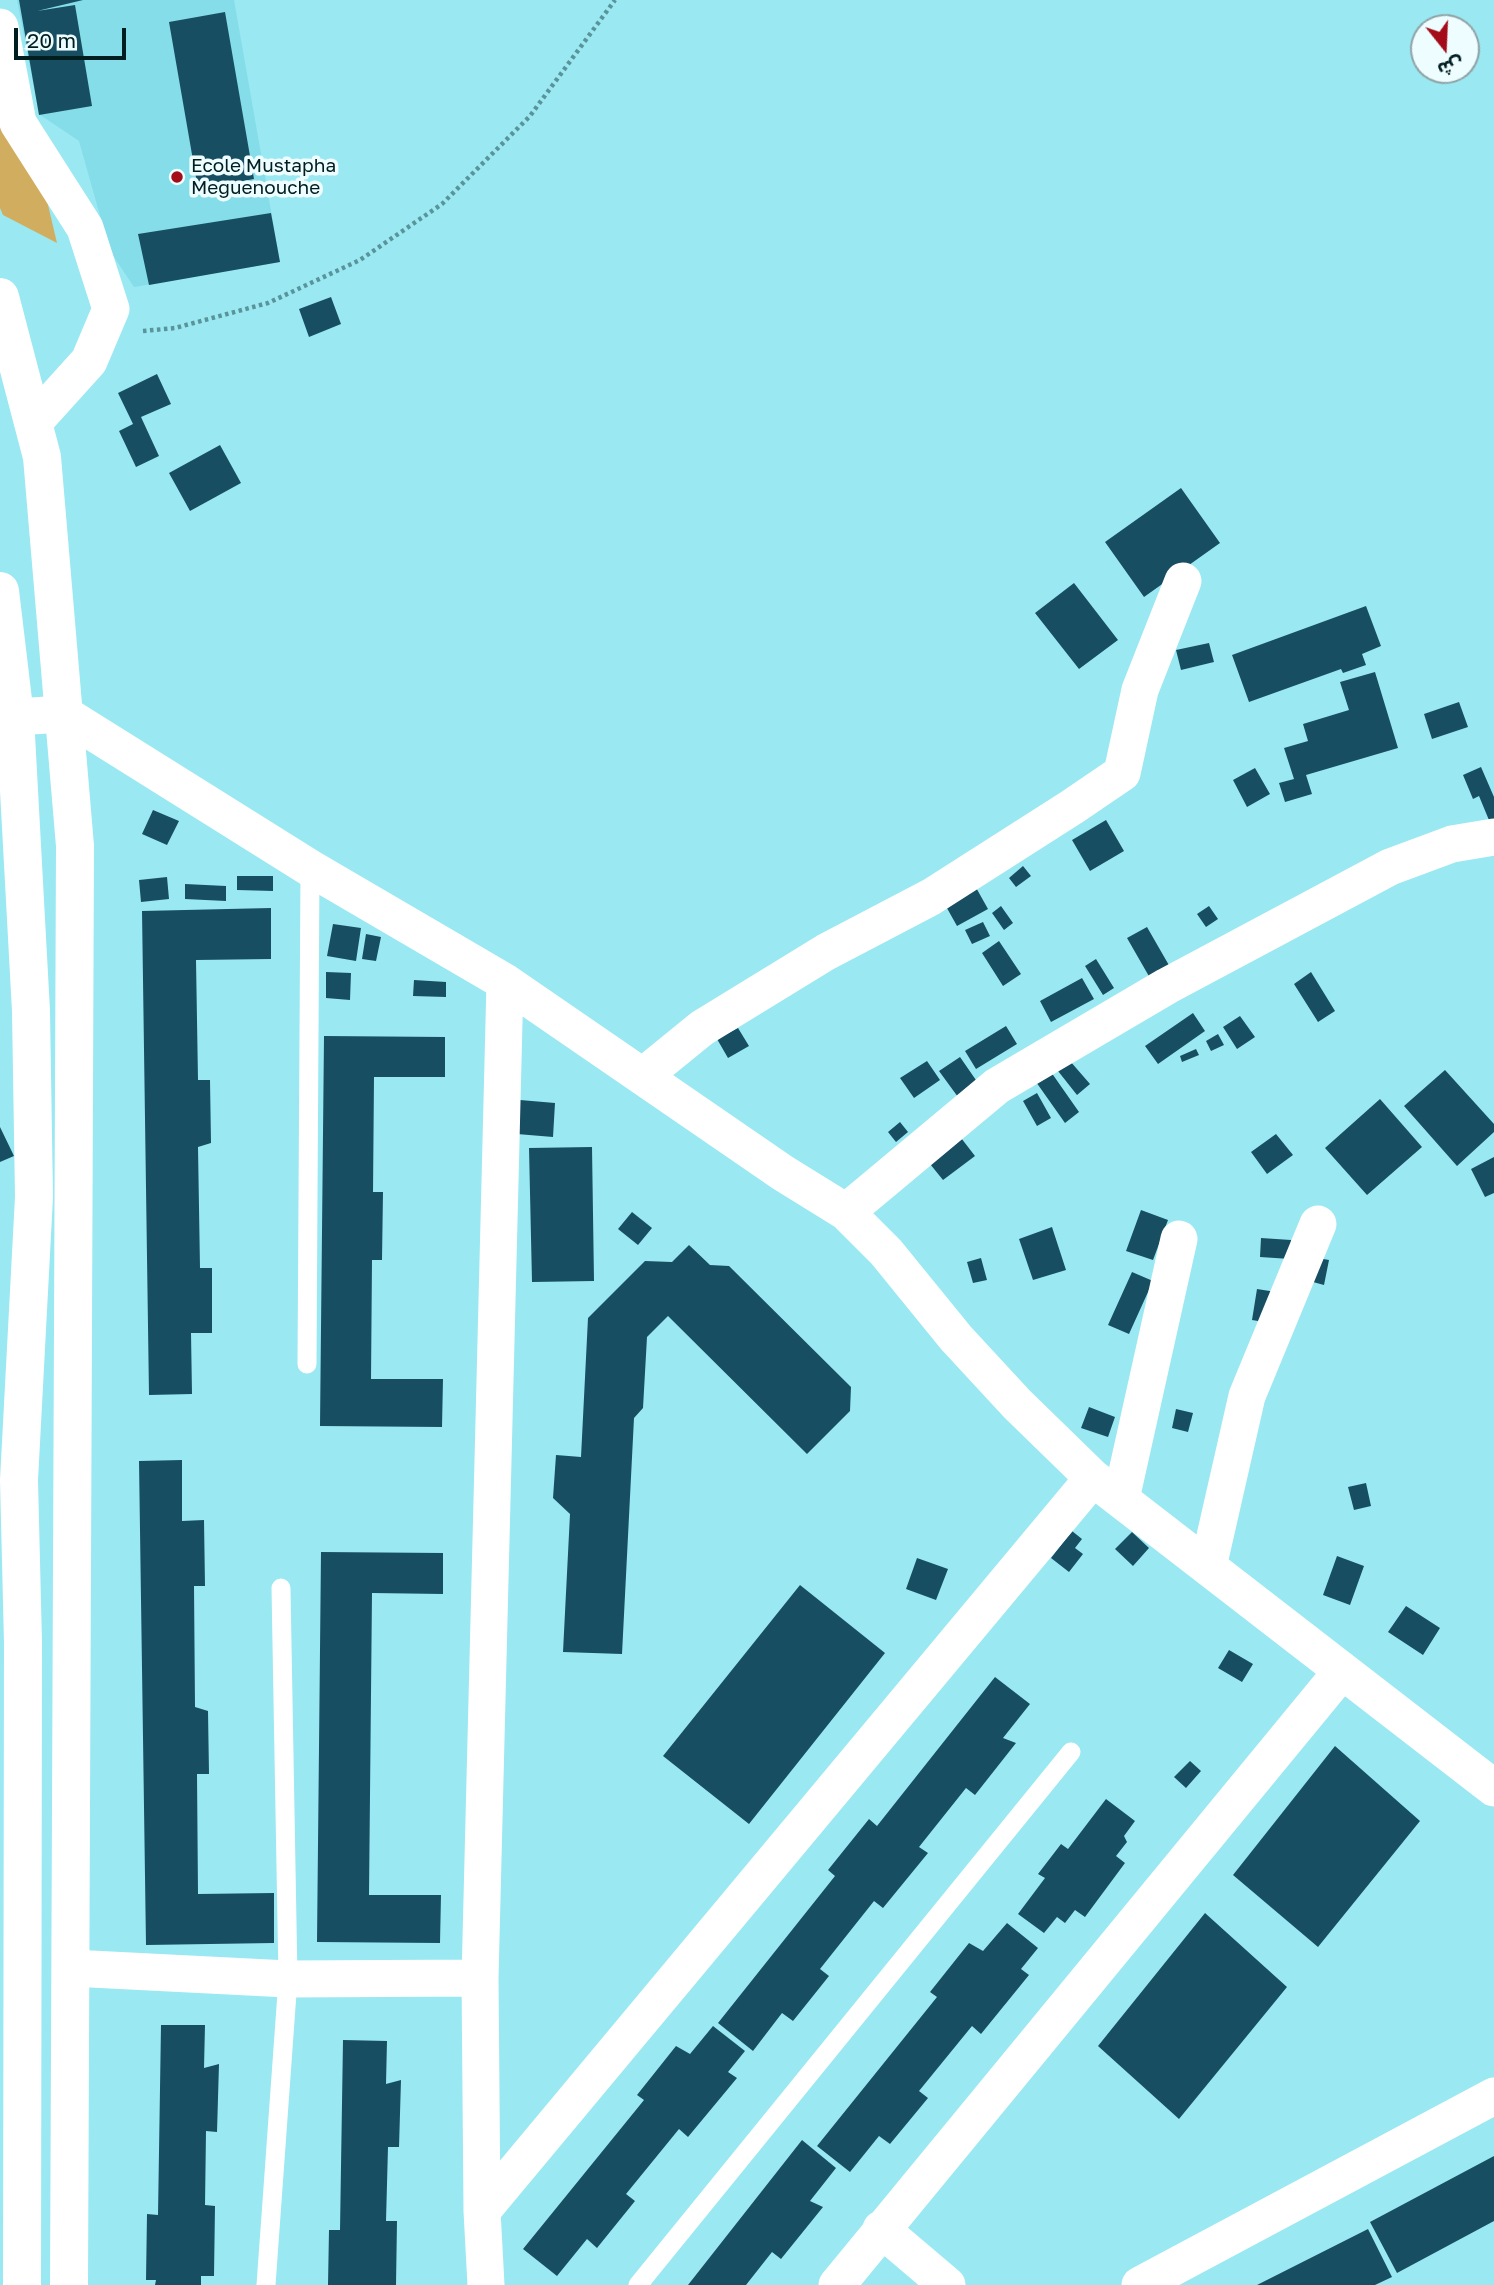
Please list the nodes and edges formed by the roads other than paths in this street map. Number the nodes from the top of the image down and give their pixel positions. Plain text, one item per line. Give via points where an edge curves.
1 (0, 27) edge
2 (0, 298) edge
3 (33, 423) junction
4 (1183, 581) dead end
5 (0, 592) edge
6 (64, 714) junction
7 (7, 719) edge
8 (1494, 837) edge
9 (310, 869) junction
10 (505, 982) junction
11 (643, 1076) junction
12 (846, 1212) junction
13 (1318, 1224) dead end
14 (1179, 1239) dead end
15 (307, 1364) dead end
16 (74, 1481) junction
17 (9, 1485) edge
18 (1107, 1489) junction
19 (73, 1523) junction
20 (20, 1524) junction
21 (1208, 1567) junction
22 (281, 1588) dead end
23 (1342, 1671) junction
24 (1071, 1752) dead end
25 (1494, 1788) edge
26 (71, 1968) junction
27 (480, 1978) junction
28 (288, 1979) junction
29 (1494, 2096) edge
30 (482, 2211) junction
31 (881, 2229) junction
32 (22, 2285) edge
33 (69, 2285) edge
34 (266, 2285) edge
35 (486, 2285) edge
36 (638, 2285) edge
37 (838, 2285) edge
38 (947, 2285) edge
39 (1140, 2285) edge

1 - 3 street via 18,123 85,228 111,309 89,361
2 - 3 main road
3 - 6 main road via 42,457
4 - 11 street via 1140,690 1122,773 931,897 826,951 702,1028
5 - 7 main road
6 - 7 street
6 - 9 street
6 - 16 main road via 75,846
7 - 17 main road via 31,1011 34,1197
8 - 12 street via 1452,844 1390,867 1167,986 997,1086
9 - 10 street
9 - 15 lane
10 - 11 street
10 - 27 street
11 - 12 street
12 - 18 street via 1017,1404
13 - 21 street via 1247,1396
14 - 18 street
16 - 17 main road via 52,1472 29,1475
16 - 19 main road
17 - 20 main road
18 - 21 street
18 - 30 street
19 - 20 main road via 52,1530
19 - 26 main road
20 - 32 main road
21 - 23 street
22 - 28 lane
23 - 25 street
23 - 31 street
24 - 36 lane
26 - 28 street
26 - 33 main road
27 - 28 street
27 - 30 street
28 - 34 lane
29 - 39 street
30 - 35 street
31 - 37 street
31 - 38 street

